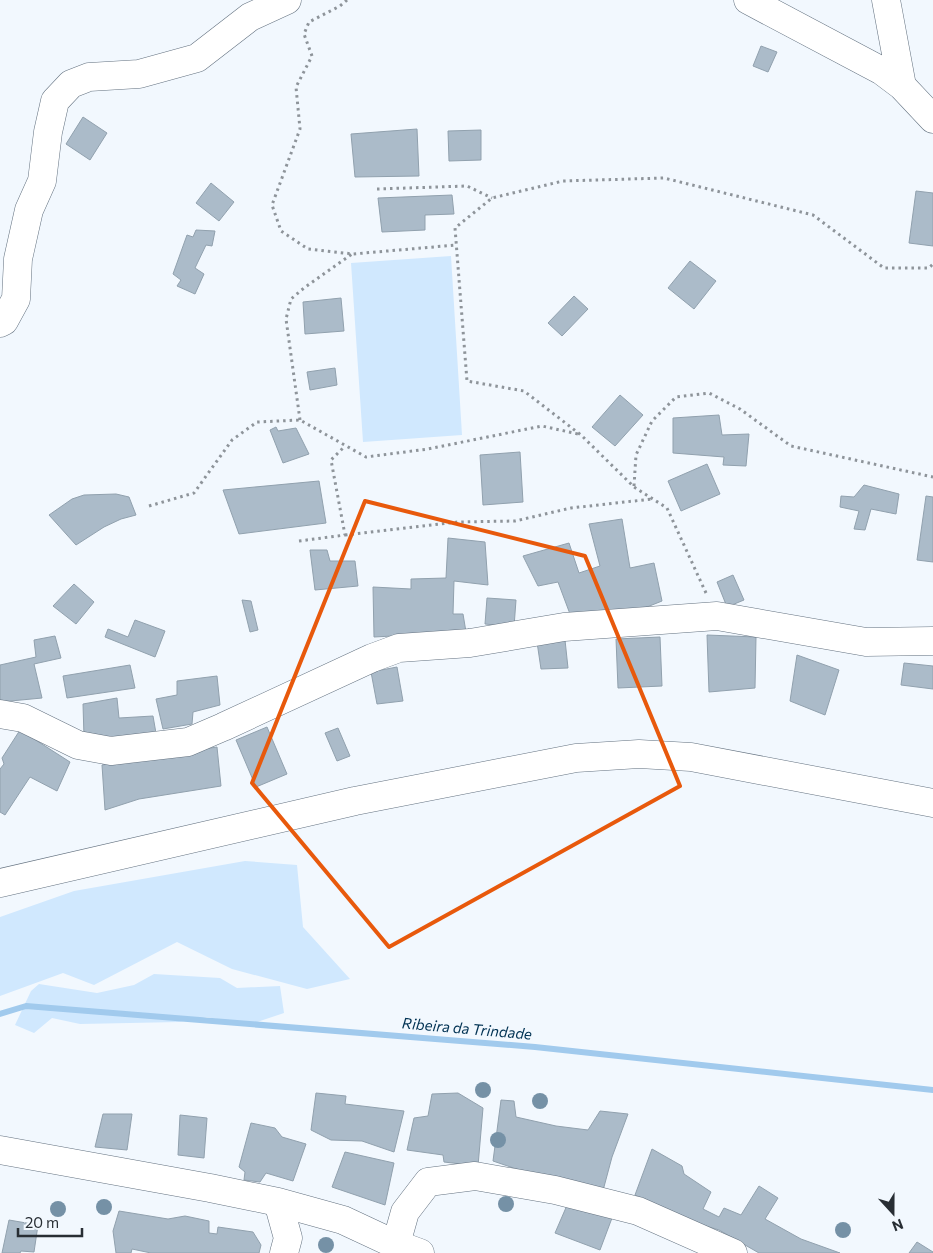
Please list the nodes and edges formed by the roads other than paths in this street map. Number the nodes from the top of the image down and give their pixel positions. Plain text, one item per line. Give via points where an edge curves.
1 (287, 0) edge
2 (748, 0) edge
3 (886, 0) edge
4 (902, 86) junction
5 (933, 119) edge
6 (0, 323) edge
7 (933, 641) edge
8 (0, 714) edge
9 (933, 803) edge
10 (0, 883) edge
11 (0, 1150) edge
12 (278, 1202) junction
13 (408, 1248) edge
14 (284, 1253) edge
15 (734, 1253) edge

1 - 6 street via 250,17 197,58 138,74 89,77 71,84 55,101 42,181 29,210 18,258 16,299
2 - 4 street
3 - 4 street
4 - 5 street
7 - 8 street via 866,642 717,616 564,626 470,643 399,648 188,742 111,752 78,745 23,718
9 - 10 street via 691,757 639,754 576,758 355,801
11 - 12 street
12 - 13 street via 343,1220
12 - 14 street via 288,1238
13 - 15 street via 406,1212 428,1182 475,1176 555,1190 638,1211

